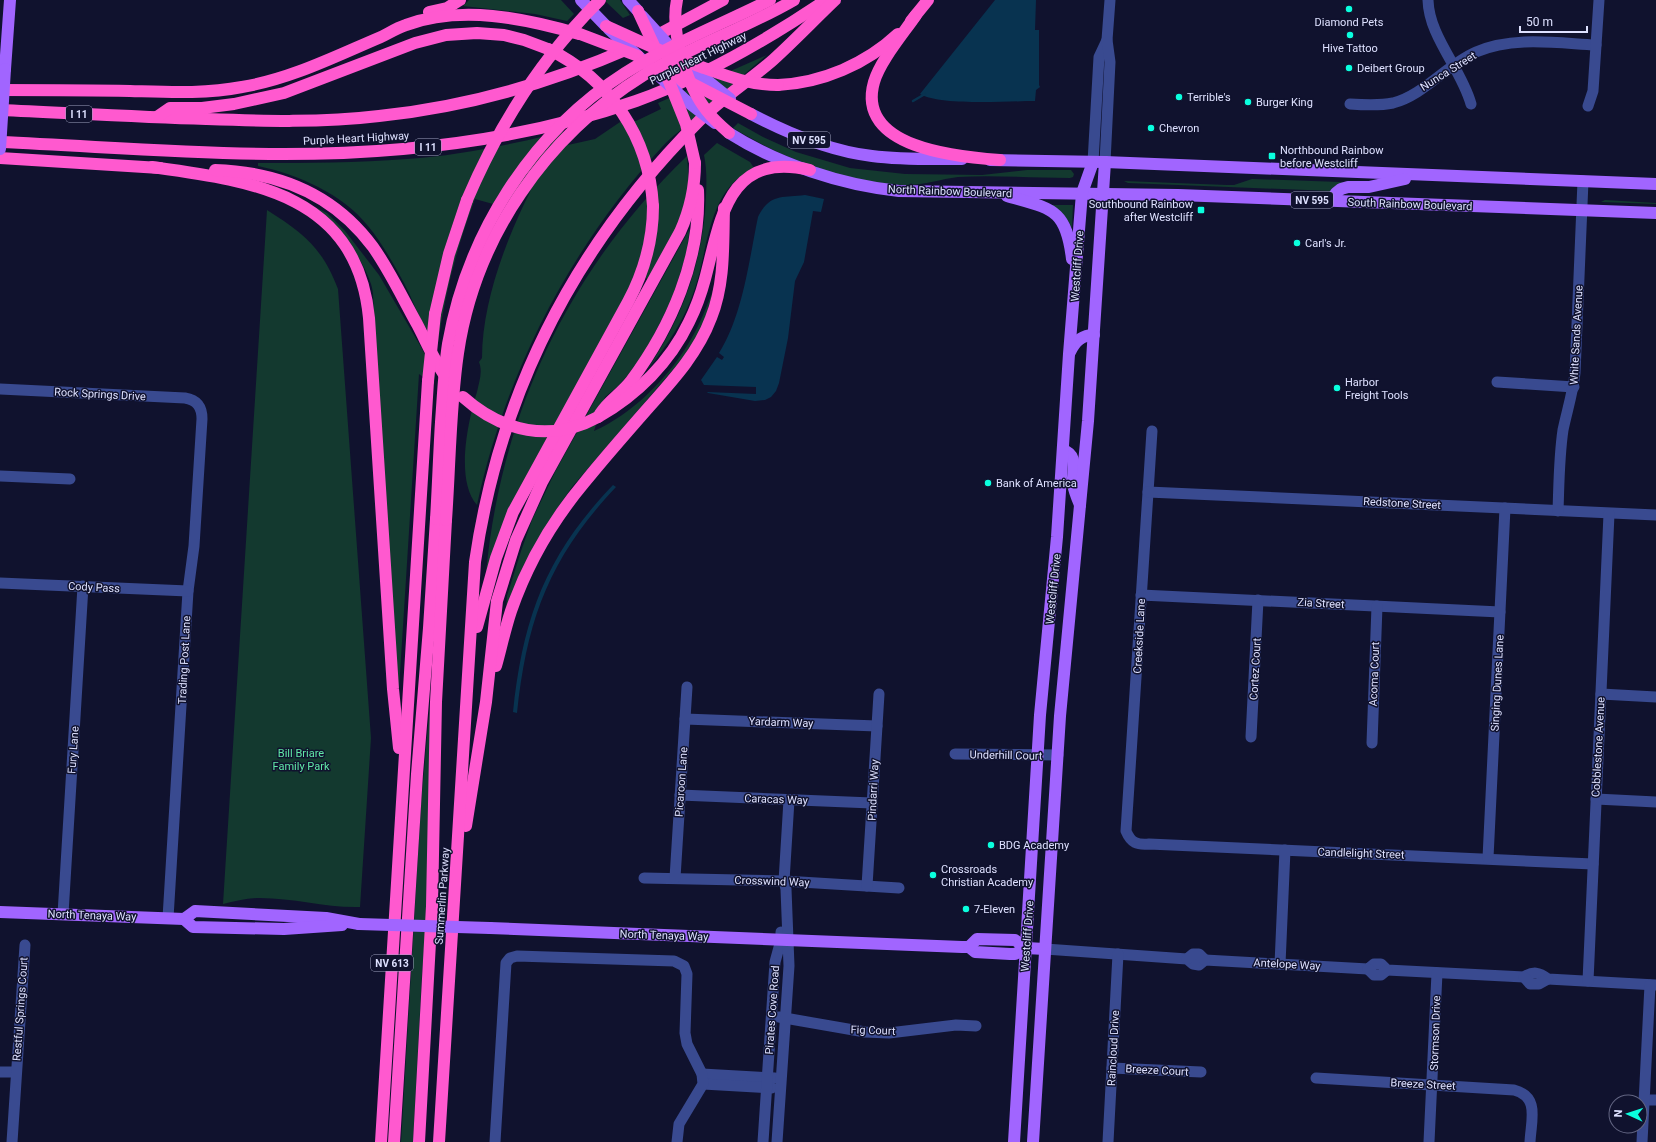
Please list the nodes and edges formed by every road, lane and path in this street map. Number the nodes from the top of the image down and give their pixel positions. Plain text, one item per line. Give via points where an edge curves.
1 (10, 0) edge
2 (460, 0) edge
3 (581, 0) edge
4 (600, 0) edge
5 (628, 0) edge
6 (677, 0) edge
7 (723, 0) edge
8 (770, 0) edge
9 (794, 0) edge
10 (826, 0) edge
11 (835, 0) edge
12 (928, 0) edge
13 (1110, 0) edge
14 (1428, 0) edge
15 (1598, 0) edge
16 (638, 11) junction
17 (916, 15) junction
18 (606, 26) junction
19 (369, 42) junction
20 (1596, 45) junction
21 (656, 50) junction
22 (638, 56) junction
23 (683, 61) junction
24 (1454, 66) junction
25 (664, 69) junction
26 (693, 84) junction
27 (673, 88) junction
28 (0, 90) edge
29 (1350, 104) dead end
30 (1471, 104) dead end
31 (1588, 106) dead end
32 (0, 110) edge
33 (751, 114) junction
34 (158, 117) junction
35 (729, 132) junction
36 (0, 142) edge
37 (0, 149) edge
38 (0, 158) edge
39 (1000, 160) junction
40 (1099, 162) junction
41 (695, 163) junction
42 (152, 167) junction
43 (810, 170) junction
44 (1421, 176) junction
45 (1584, 181) junction
46 (1656, 184) edge
47 (994, 193) junction
48 (1092, 193) junction
49 (1331, 201) junction
50 (724, 208) junction
51 (1582, 210) junction
52 (1656, 213) edge
53 (1075, 292) junction
54 (1094, 336) junction
55 (1069, 354) junction
56 (1497, 382) dead end
57 (1574, 387) junction
58 (0, 389) edge
59 (198, 404) joint
60 (598, 417) junction
61 (1152, 431) dead end
62 (1063, 450) junction
63 (0, 476) edge
64 (70, 479) dead end
65 (1148, 492) junction
66 (1081, 508) junction
67 (1505, 508) junction
68 (1558, 511) junction
69 (1609, 514) junction
70 (1656, 515) edge
71 (441, 520) junction
72 (1055, 564) junction
73 (1075, 566) junction
74 (0, 583) edge
75 (83, 586) junction
76 (188, 591) junction
77 (1141, 595) junction
78 (1258, 600) junction
79 (1376, 606) junction
80 (1500, 612) junction
81 (470, 653) junction
82 (687, 687) dead end
83 (878, 694) dead end
84 (1601, 694) junction
85 (1656, 697) edge
86 (486, 702) junction
87 (685, 719) junction
88 (877, 726) junction
89 (1251, 737) dead end
90 (1372, 742) dead end
91 (955, 754) dead end
92 (1038, 755) junction
93 (1058, 756) junction
94 (402, 785) junction
95 (680, 796) junction
96 (1596, 799) junction
97 (789, 800) junction
98 (1656, 802) edge
99 (872, 803) junction
100 (1130, 840) joint
101 (1285, 850) junction
102 (1488, 858) junction
103 (1593, 864) junction
104 (644, 878) dead end
105 (675, 878) junction
106 (784, 881) junction
107 (867, 886) junction
108 (899, 888) dead end
109 (455, 898) junction
110 (0, 912) edge
111 (242, 913) junction
112 (63, 914) junction
113 (306, 917) junction
114 (168, 918) junction
115 (184, 919) junction
116 (325, 923) junction
117 (193, 927) junction
118 (243, 928) junction
119 (784, 940) junction
120 (25, 945) dead end
121 (1036, 949) junction
122 (1118, 954) junction
123 (1280, 964) junction
124 (1437, 973) junction
125 (1588, 981) junction
126 (1653, 985) edge
127 (771, 1017) junction
128 (785, 1017) junction
129 (976, 1026) dead end
130 (1112, 1068) junction
131 (0, 1072) edge
132 (16, 1072) junction
133 (1201, 1072) dead end
134 (1316, 1078) dead end
135 (703, 1079) junction
136 (767, 1082) junction
137 (781, 1083) junction
138 (1433, 1085) junction
139 (1645, 1094) edge
140 (12, 1142) edge
141 (381, 1142) edge
142 (394, 1142) edge
143 (419, 1142) edge
144 (439, 1142) edge
145 (495, 1142) edge
146 (677, 1142) edge
147 (763, 1142) edge
148 (777, 1142) edge
149 (1014, 1142) edge
150 (1033, 1142) edge
151 (1108, 1142) edge
152 (1429, 1142) edge
153 (1530, 1142) edge

1 - 37 main road, bridge
2 - 19 highway via 447,8 406,19
3 - 18 main road, North Rainbow Boulevard / NV 595
4 - 94 highway, bridge via 553,52 522,94 496,139 467,200 449,254 435,314 428,381
5 - 16 main road, NV 595
6 - 23 highway, bridge via 675,28
7 - 34 highway, Purple Heart Highway / I 11 via 657,36 585,66 515,90 444,107 381,116 317,121
8 - 71 highway, bridge via 656,54 607,85 556,130 512,184 474,253 453,320 444,376
9 - 71 highway, bridge via 665,64 621,91 590,114 559,144 516,199 482,265 462,334
10 - 36 highway, Purple Heart Highway / I 11 via 750,47 684,82 636,101 583,117 493,137 399,150 286,154
11 - 81 highway via 772,61 716,104 659,163 605,231 562,300 522,384 508,420 495,466 476,556
12 - 17 highway
13 - 40 street, Westcliff Drive via 1107,40 1099,57
14 - 24 street via 1432,25
15 - 20 street
16 - 21 highway, bridge
16 - 23 main road, NV 595, bridge
17 - 23 highway, bridge via 890,41 853,64 819,78 798,83 778,85 739,81
17 - 39 highway via 884,62 874,82 872,97 878,117 889,131 908,143 953,155
18 - 21 highway, bridge
18 - 22 main road, North Rainbow Boulevard / NV 595, bridge
19 - 22 highway, bridge via 413,23 437,18 487,16 523,20 580,34
19 - 28 highway via 294,74 232,89 181,92
20 - 24 street, Nunca Street via 1504,43 1475,52
20 - 31 street via 1593,92
21 - 23 highway, bridge
21 - 25 highway, bridge
22 - 25 highway, bridge
22 - 27 main road, North Rainbow Boulevard / NV 595, bridge
23 - 26 highway, bridge
23 - 33 main road, NV 595, bridge
24 - 29 street, Nunca Street via 1410,96 1393,103
24 - 30 street
25 - 26 highway, bridge
25 - 27 highway, bridge
26 - 33 highway, bridge
26 - 35 highway, bridge via 706,110
27 - 35 main road, North Rainbow Boulevard / NV 595, bridge via 692,106
27 - 41 highway, bridge via 689,132
32 - 34 highway, Purple Heart Highway / I 11
33 - 39 main road, NV 595 via 800,137 858,154 907,159
34 - 81 highway, bridge via 170,108 224,106 272,96 314,83 415,43 446,35 477,33 524,40 570,61 605,90 637,137 646,160 653,206 650,241 641,274 513,512 492,569
35 - 43 main road, North Rainbow Boulevard / NV 595 via 775,157
38 - 42 highway
39 - 40 main road, NV 595
40 - 44 main road, NV 595
40 - 48 main road, Westcliff Drive
40 - 48 main road, Westcliff Drive
41 - 60 highway via 697,221 690,262 678,297 664,329 646,360
41 - 86 highway via 692,195 680,232 542,482 517,536 496,608
42 - 60 highway, bridge via 259,174 312,193 357,229 375,251 437,363 452,385 477,409 494,420 527,430 565,429
42 - 94 highway via 235,180 271,190 293,200 332,229 359,271 367,298 369,318 393,689
43 - 47 main road, North Rainbow Boulevard / NV 595 via 890,190
43 - 50 highway via 783,166 759,172 733,193
44 - 45 main road, NV 595
44 - 49 main road via 1369,187 1348,187 1336,193
45 - 46 main road, NV 595
45 - 51 street, White Sands Avenue
47 - 48 main road, North Rainbow Boulevard / NV 595
47 - 53 main road via 1045,208 1060,219 1069,238
48 - 49 main road, South Rainbow Boulevard / NV 595
48 - 53 main road, Westcliff Drive
48 - 54 main road, Westcliff Drive
49 - 51 main road, South Rainbow Boulevard / NV 595
50 - 60 highway via 701,294 680,338 645,383 620,404
50 - 86 highway via 720,286 705,332 679,373 583,483 548,534 525,577 511,612
51 - 52 main road, South Rainbow Boulevard / NV 595
51 - 57 street, White Sands Avenue
53 - 55 main road, Westcliff Drive
54 - 55 main road via 1080,338
54 - 66 main road, Westcliff Drive
55 - 62 main road, Westcliff Drive
56 - 57 street
57 - 68 street, White Sands Avenue via 1561,447
58 - 59 street, Rock Springs Drive via 180,397 191,399
59 - 76 street, Trading Post Lane via 202,419 194,546
61 - 65 street, Creekside Lane
62 - 66 main road via 1072,456 1073,488
62 - 72 main road, Westcliff Drive
63 - 64 street
65 - 67 street, Redstone Street
65 - 77 street, Creekside Lane
66 - 73 main road, Westcliff Drive
67 - 68 street, Redstone Street
67 - 80 street, Singing Dunes Lane
68 - 69 street, Redstone Street
69 - 70 street, Redstone Street
69 - 84 street, Cobblestone Avenue
71 - 142 highway via 417,774
71 - 143 highway via 432,906
72 - 73 main road
72 - 92 main road, Westcliff Drive
73 - 93 main road, Westcliff Drive
74 - 75 street, Cody Pass
75 - 76 street, Cody Pass
75 - 112 street, Fury Lane
76 - 114 street, Trading Post Lane
77 - 78 street, Zia Street
77 - 100 street, Creekside Lane via 1126,832
78 - 79 street, Zia Street
78 - 89 street, Cortez Court
79 - 80 street, Zia Street
79 - 90 street, Acoma Court
80 - 102 street, Singing Dunes Lane
81 - 109 highway, Summerlin Parkway
82 - 87 street, Picaroon Lane
83 - 88 street, Pindarri Way
84 - 85 street
84 - 96 street, Cobblestone Avenue
86 - 109 highway
87 - 88 street, Yardarm Way
87 - 95 street, Picaroon Lane
88 - 99 street, Pindarri Way
91 - 92 street, Underhill Court
92 - 93 street, Underhill Court
92 - 121 main road, Westcliff Drive
93 - 121 main road, Westcliff Drive
94 - 141 highway, NV 613
95 - 97 street, Caracas Way
95 - 105 street, Picaroon Lane
96 - 98 street
96 - 103 street, Cobblestone Avenue
97 - 99 street, Caracas Way
97 - 106 street, Pirates Cove Road
99 - 107 street, Pindarri Way
100 - 101 street, Candlelight Street via 1139,845
101 - 102 street, Candlelight Street
101 - 123 street
102 - 103 street, Candlelight Street
103 - 125 street, Cobblestone Avenue
104 - 105 street, Crosswind Way
105 - 106 street, Crosswind Way
106 - 107 street, Crosswind Way
106 - 119 street, Pirates Cove Road
107 - 108 street, Crosswind Way
109 - 144 highway, Summerlin Parkway
110 - 112 main road, North Tenaya Way
111 - 113 main road, North Tenaya Way
111 - 115 main road, North Tenaya Way via 195,911
111 - 117 main road via 238,919 219,920
112 - 114 main road, North Tenaya Way
113 - 116 main road, North Tenaya Way
113 - 118 main road via 285,922 250,921 244,924
114 - 115 main road, North Tenaya Way
115 - 117 main road
116 - 118 main road, North Tenaya Way via 284,929
116 - 119 main road, North Tenaya Way, bridge
117 - 118 main road, North Tenaya Way
119 - 121 main road, North Tenaya Way via 969,947 976,952 1015,954
119 - 127 street, Pirates Cove Road via 775,962
119 - 128 street, Pirates Cove Road via 789,966
120 - 132 street, Restful Springs Court
121 - 122 street, Antelope Way
121 - 149 main road, Westcliff Drive
121 - 150 main road, Westcliff Drive
122 - 123 street, Antelope Way via 1187,959 1199,965 1205,960
122 - 130 street, Raincloud Drive
123 - 124 street, Antelope Way via 1368,969 1374,975 1381,975 1387,970
124 - 125 street, Antelope Way via 1524,977 1530,984 1539,984 1548,979
124 - 138 street, Stormson Drive
125 - 126 street, Antelope Way
126 - 139 street
127 - 128 street, Fig Court
127 - 136 street, Pirates Cove Road
128 - 129 street, Fig Court via 865,1032 889,1033 956,1025
128 - 137 street, Pirates Cove Road
130 - 133 street, Breeze Court
130 - 151 street, Raincloud Drive
131 - 132 street, Restful Springs Court
132 - 140 street, Restful Springs Court
134 - 138 street, Breeze Street
135 - 136 street
135 - 145 street via 687,1044 687,974 684,966 674,961 517,956 510,958 506,963
135 - 146 street via 679,1124
136 - 137 street
136 - 147 street, Pirates Cove Road
137 - 148 street, Pirates Cove Road
138 - 152 street, Stormson Drive
138 - 153 street, Breeze Street via 1522,1092 1529,1097 1532,1105

